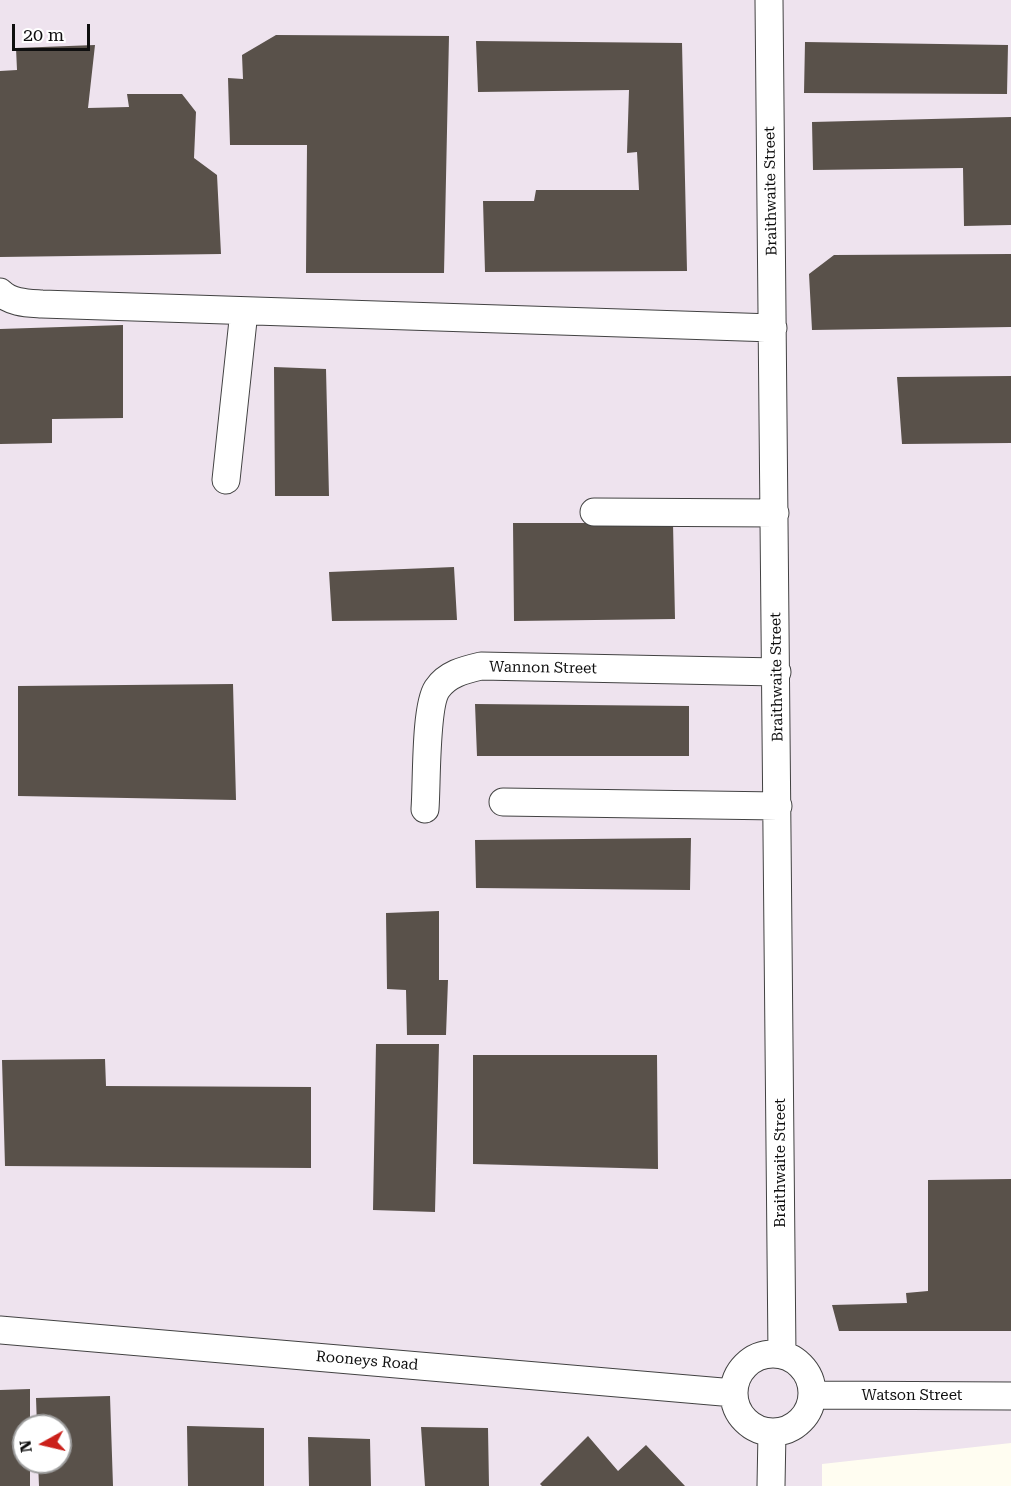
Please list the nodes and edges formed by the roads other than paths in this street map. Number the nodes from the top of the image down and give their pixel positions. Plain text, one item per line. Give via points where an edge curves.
1 (769, 0) edge
2 (0, 292) edge
3 (244, 311) junction
4 (773, 328) junction
5 (226, 480) dead end
6 (594, 512) dead end
7 (775, 513) junction
8 (777, 672) junction
9 (503, 802) dead end
10 (778, 806) junction
11 (425, 808) dead end
12 (0, 1330) edge
13 (782, 1354) junction
14 (734, 1393) junction
15 (812, 1395) junction
16 (1011, 1396) edge
17 (772, 1432) junction
18 (771, 1486) edge

1 - 4 street, Braithwaite Street
2 - 3 street via 25,303
3 - 4 street
3 - 5 street
4 - 7 street, Braithwaite Street
6 - 7 street
7 - 8 street, Braithwaite Street
8 - 10 street, Braithwaite Street
8 - 11 street, Wannon Street via 481,666 463,670 436,690 430,707
9 - 10 street
10 - 13 street, Braithwaite Street
12 - 14 street, Rooneys Road
13 - 14 street via 755,1358 744,1367
13 - 15 street via 805,1370
14 - 17 street via 742,1417 752,1426
15 - 16 street, Watson Street
15 - 17 street via 805,1416 797,1424
17 - 18 street

